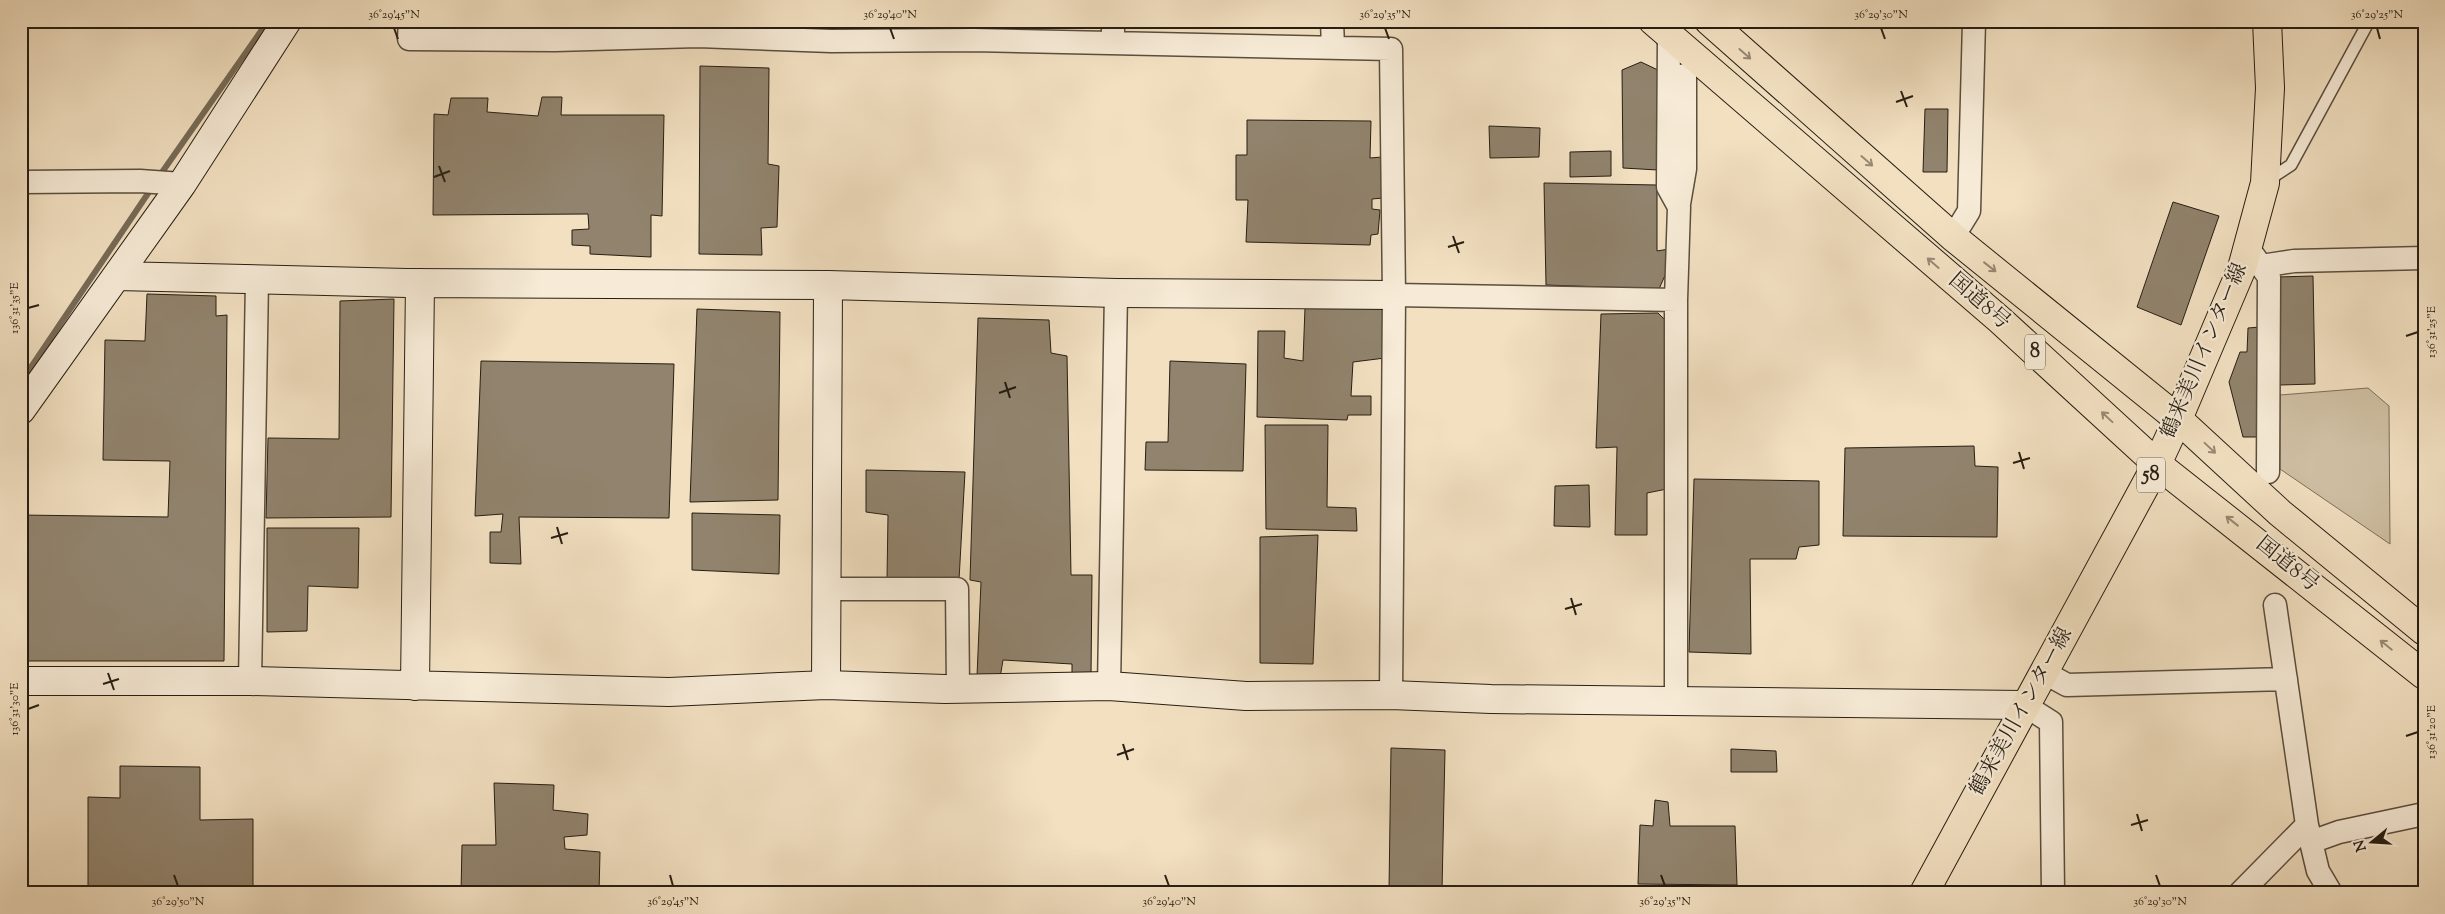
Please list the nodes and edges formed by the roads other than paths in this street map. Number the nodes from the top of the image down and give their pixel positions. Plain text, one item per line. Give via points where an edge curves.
1 (287, 21) edge
2 (410, 21) edge
3 (1332, 21) edge
4 (1709, 21) edge
5 (1974, 21) edge
6 (2267, 21) edge
7 (2370, 21) edge
8 (698, 29) edge
9 (1661, 29) edge
10 (555, 30) edge
11 (831, 31) edge
12 (974, 31) edge
13 (1113, 32) edge
14 (1333, 47) junction
15 (1685, 75) tunnel mouth
16 (21, 182) edge
17 (174, 183) junction
18 (2265, 183) junction
19 (1679, 208) junction
20 (1952, 237) junction
21 (2254, 257) junction
22 (2424, 258) edge
23 (116, 276) junction
24 (257, 280) junction
25 (420, 283) junction
26 (828, 285) junction
27 (1116, 293) junction
28 (1394, 295) junction
29 (1676, 300) junction
30 (21, 410) edge
31 (2178, 419) junction
32 (2157, 464) junction
33 (2268, 472) dead end
34 (827, 589) junction
35 (2275, 605) dead end
36 (2424, 630) edge
37 (2045, 672) junction
38 (2424, 675) edge
39 (2286, 679) junction
40 (250, 680) junction
41 (21, 682) edge
42 (826, 685) junction
43 (414, 686) junction
44 (1109, 686) junction
45 (958, 688) junction
46 (1391, 695) junction
47 (1676, 701) junction
48 (2024, 705) junction
49 (2422, 821) edge
50 (2309, 833) junction
51 (1924, 893) edge
52 (2053, 893) edge
53 (2240, 893) edge
54 (2331, 893) edge

1 - 17 street
2 - 10 street via 409,39
3 - 14 street
4 -> 20 main road, 国道8号 / 8
5 - 20 street via 1969,211
6 - 18 main road, 鶴来美川インター線 / 58 via 2270,88
7 - 18 lane via 2291,165
8 - 10 street
8 - 11 street
9 - 19 street via 1668,187
32 -> 9 main road, 国道8号 / 8 via 2000,320
11 - 12 street
12 - 13 street
13 - 14 street
14 - 28 street via 1391,49
15 - 19 street via 1685,169
16 - 17 street
17 - 23 street
18 - 21 main road, 鶴来美川インター線 / 58
19 - 29 street
20 -> 31 main road, 国道8号 / 8
21 - 22 street via 2294,261
21 - 31 main road, 鶴来美川インター線 / 58 via 2226,309
21 - 33 street via 2269,277
23 - 24 street
23 - 30 street
24 - 25 street
24 - 40 street
25 - 26 street
25 - 43 street
26 - 27 street
26 - 34 street
27 - 28 street
27 - 44 street
28 - 29 street
28 - 46 street
29 - 47 street
31 - 32 main road, 鶴来美川インター線 / 58
31 -> 36 main road, 国道8号 / 8 via 2280,513
32 - 37 main road, 鶴来美川インター線 / 58
38 -> 32 main road, 国道8号 / 8
34 - 42 street
34 - 45 street via 957,589
35 - 39 street
37 - 39 street via 2067,685
37 - 48 main road, 鶴来美川インター線 / 58
39 - 50 street
40 - 41 street
40 - 43 street
42 - 43 street via 669,692
42 - 45 street
44 - 45 street
44 - 46 street via 1246,696
46 - 47 street
47 - 48 street
48 - 51 main road, 鶴来美川インター線 / 58
48 - 52 street via 2051,722
49 - 50 street
50 - 53 street
50 - 54 street via 2318,871

